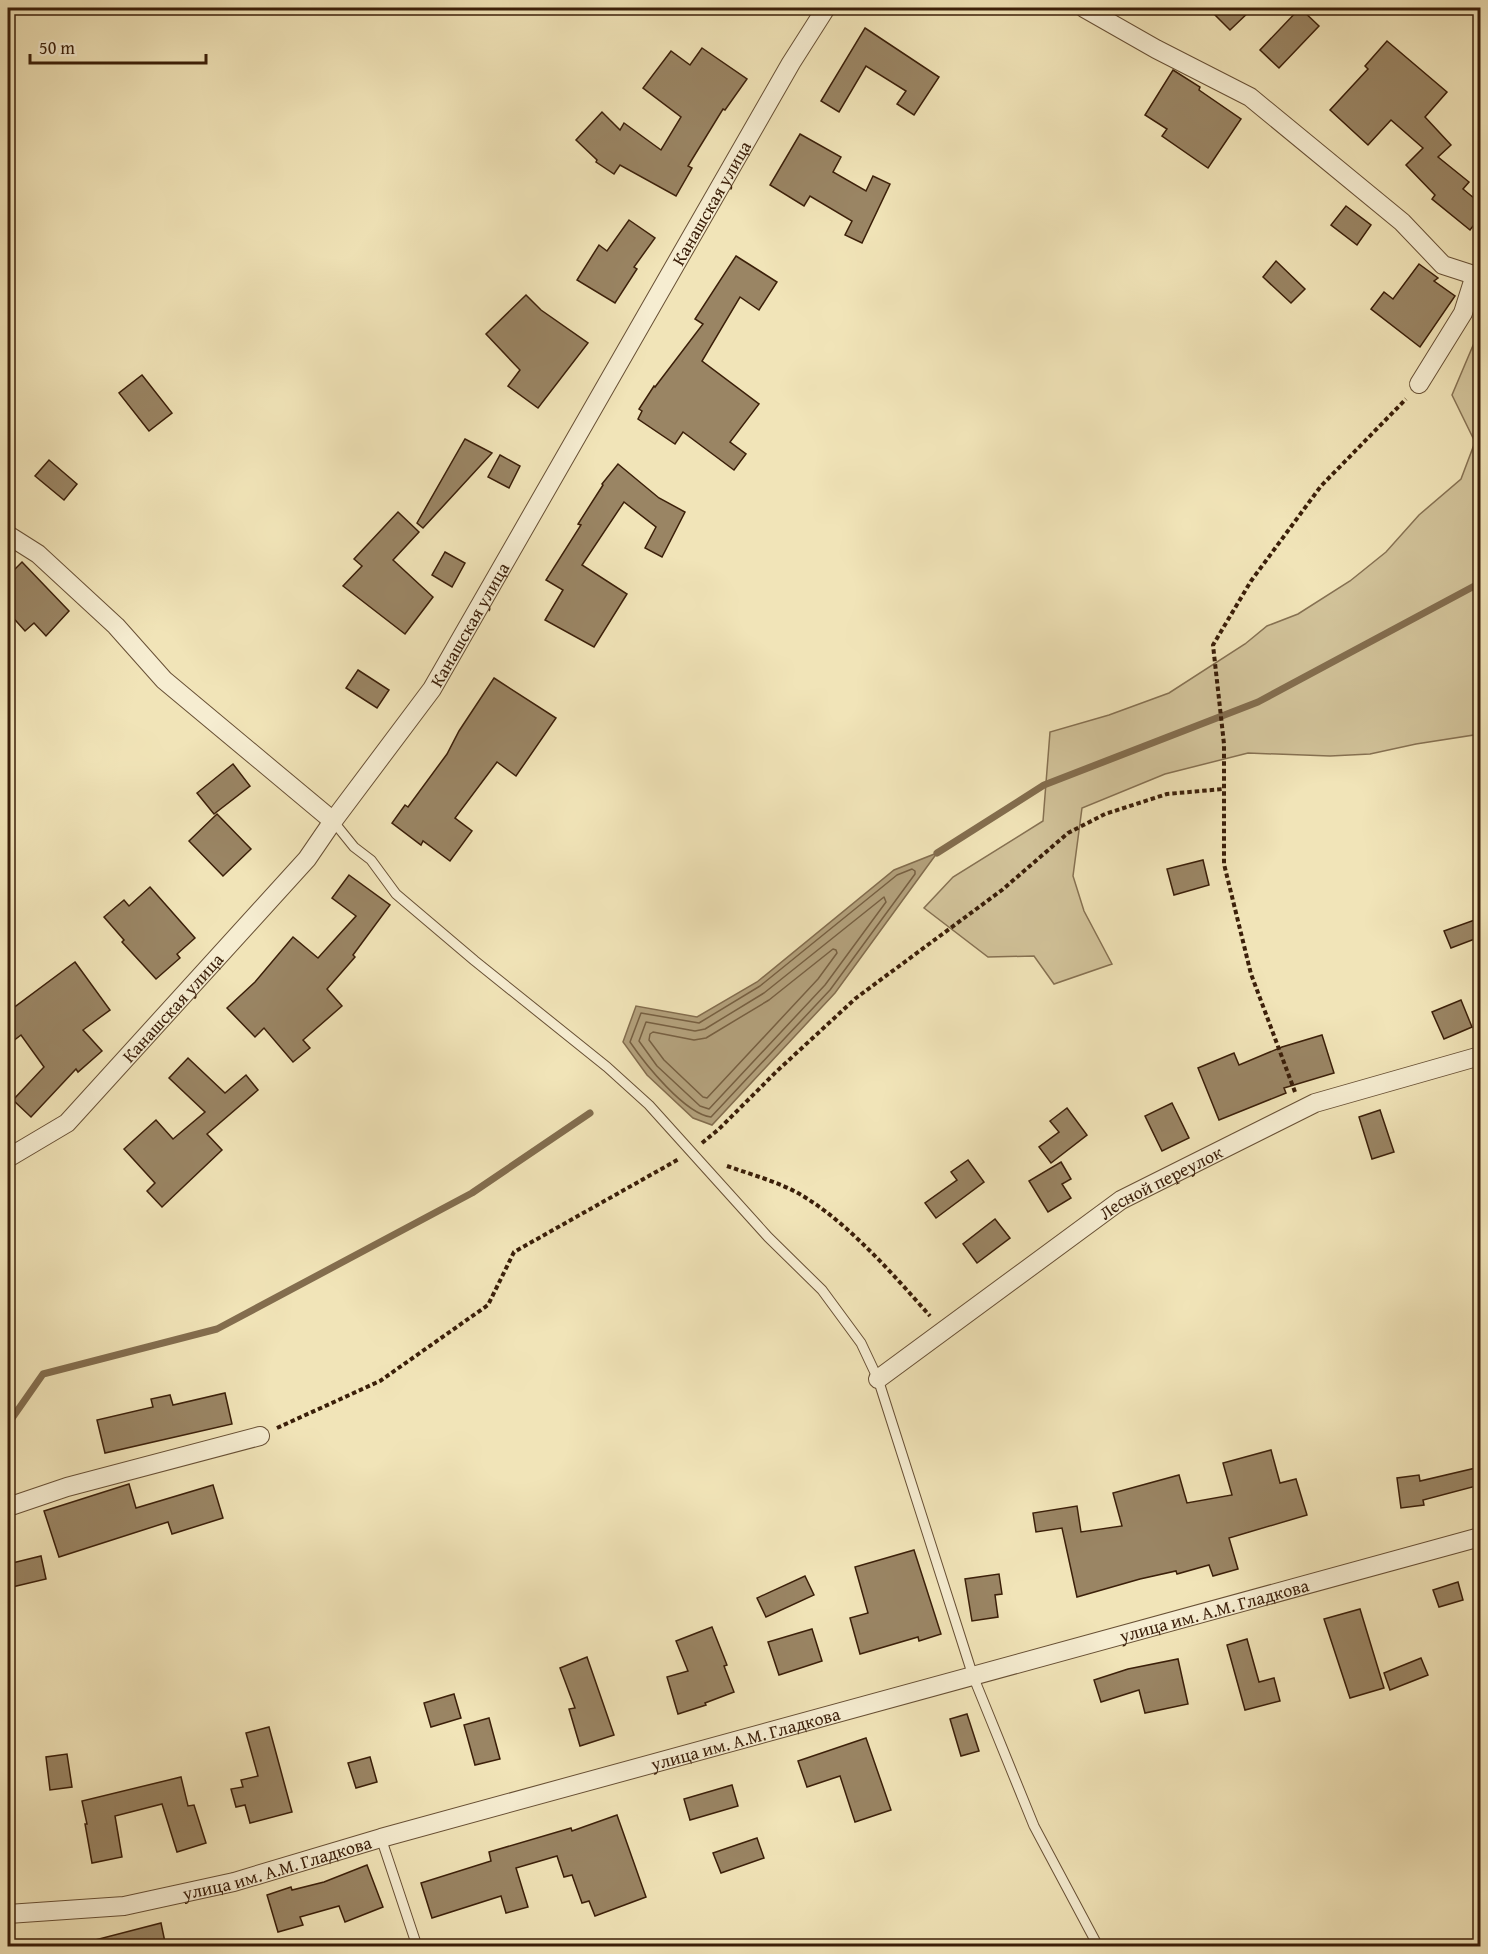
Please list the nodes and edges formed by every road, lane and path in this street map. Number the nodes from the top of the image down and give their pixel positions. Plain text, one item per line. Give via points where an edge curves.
1 (826, 8) edge
2 (1084, 8) edge
3 (1478, 276) edge
4 (1419, 384) joint
5 (8, 535) edge
6 (1223, 789) junction
7 (333, 821) junction
8 (1480, 1056) edge
9 (1302, 1109) junction
10 (690, 1152) junction
11 (8, 1158) edge
12 (723, 1164) dead end
13 (943, 1331) junction
14 (878, 1379) junction
15 (260, 1436) joint
16 (8, 1507) edge
17 (1480, 1536) edge
18 (973, 1676) junction
19 (381, 1838) junction
20 (8, 1914) edge
21 (417, 1947) edge
22 (1098, 1947) edge

1 - 7 street, Канашская улица via 432,689
2 - 3 street via 1250,97 1402,222 1443,265
3 - 4 street via 1463,314
4 - 6 path via 1321,486 1251,581 1213,645 1224,744
5 - 7 street via 38,554 116,626 164,680
6 - 9 path via 1224,864 1251,974
6 - 10 path via 1167,794 1104,814 1068,833 1002,890 855,998
7 - 10 lane via 354,847 371,860 396,894 607,1067 649,1105
7 - 11 street, Канашская улица via 307,859 67,1123
8 - 9 street, Лесной переулок
9 - 13 street, Лесной переулок via 1121,1200
10 - 14 lane via 822,1290 861,1343
10 - 15 path via 514,1252 488,1305 380,1381
12 - 13 path via 788,1188 825,1210 890,1270
13 - 14 street, Лесной переулок
14 - 18 lane
15 - 16 street via 67,1487
17 - 18 street, улица им. А.М. Гладкова
18 - 19 street, улица им. А.М. Гладкова
18 - 22 lane via 1034,1826
19 - 20 street, улица им. А.М. Гладкова via 234,1882 124,1906
19 - 21 lane

